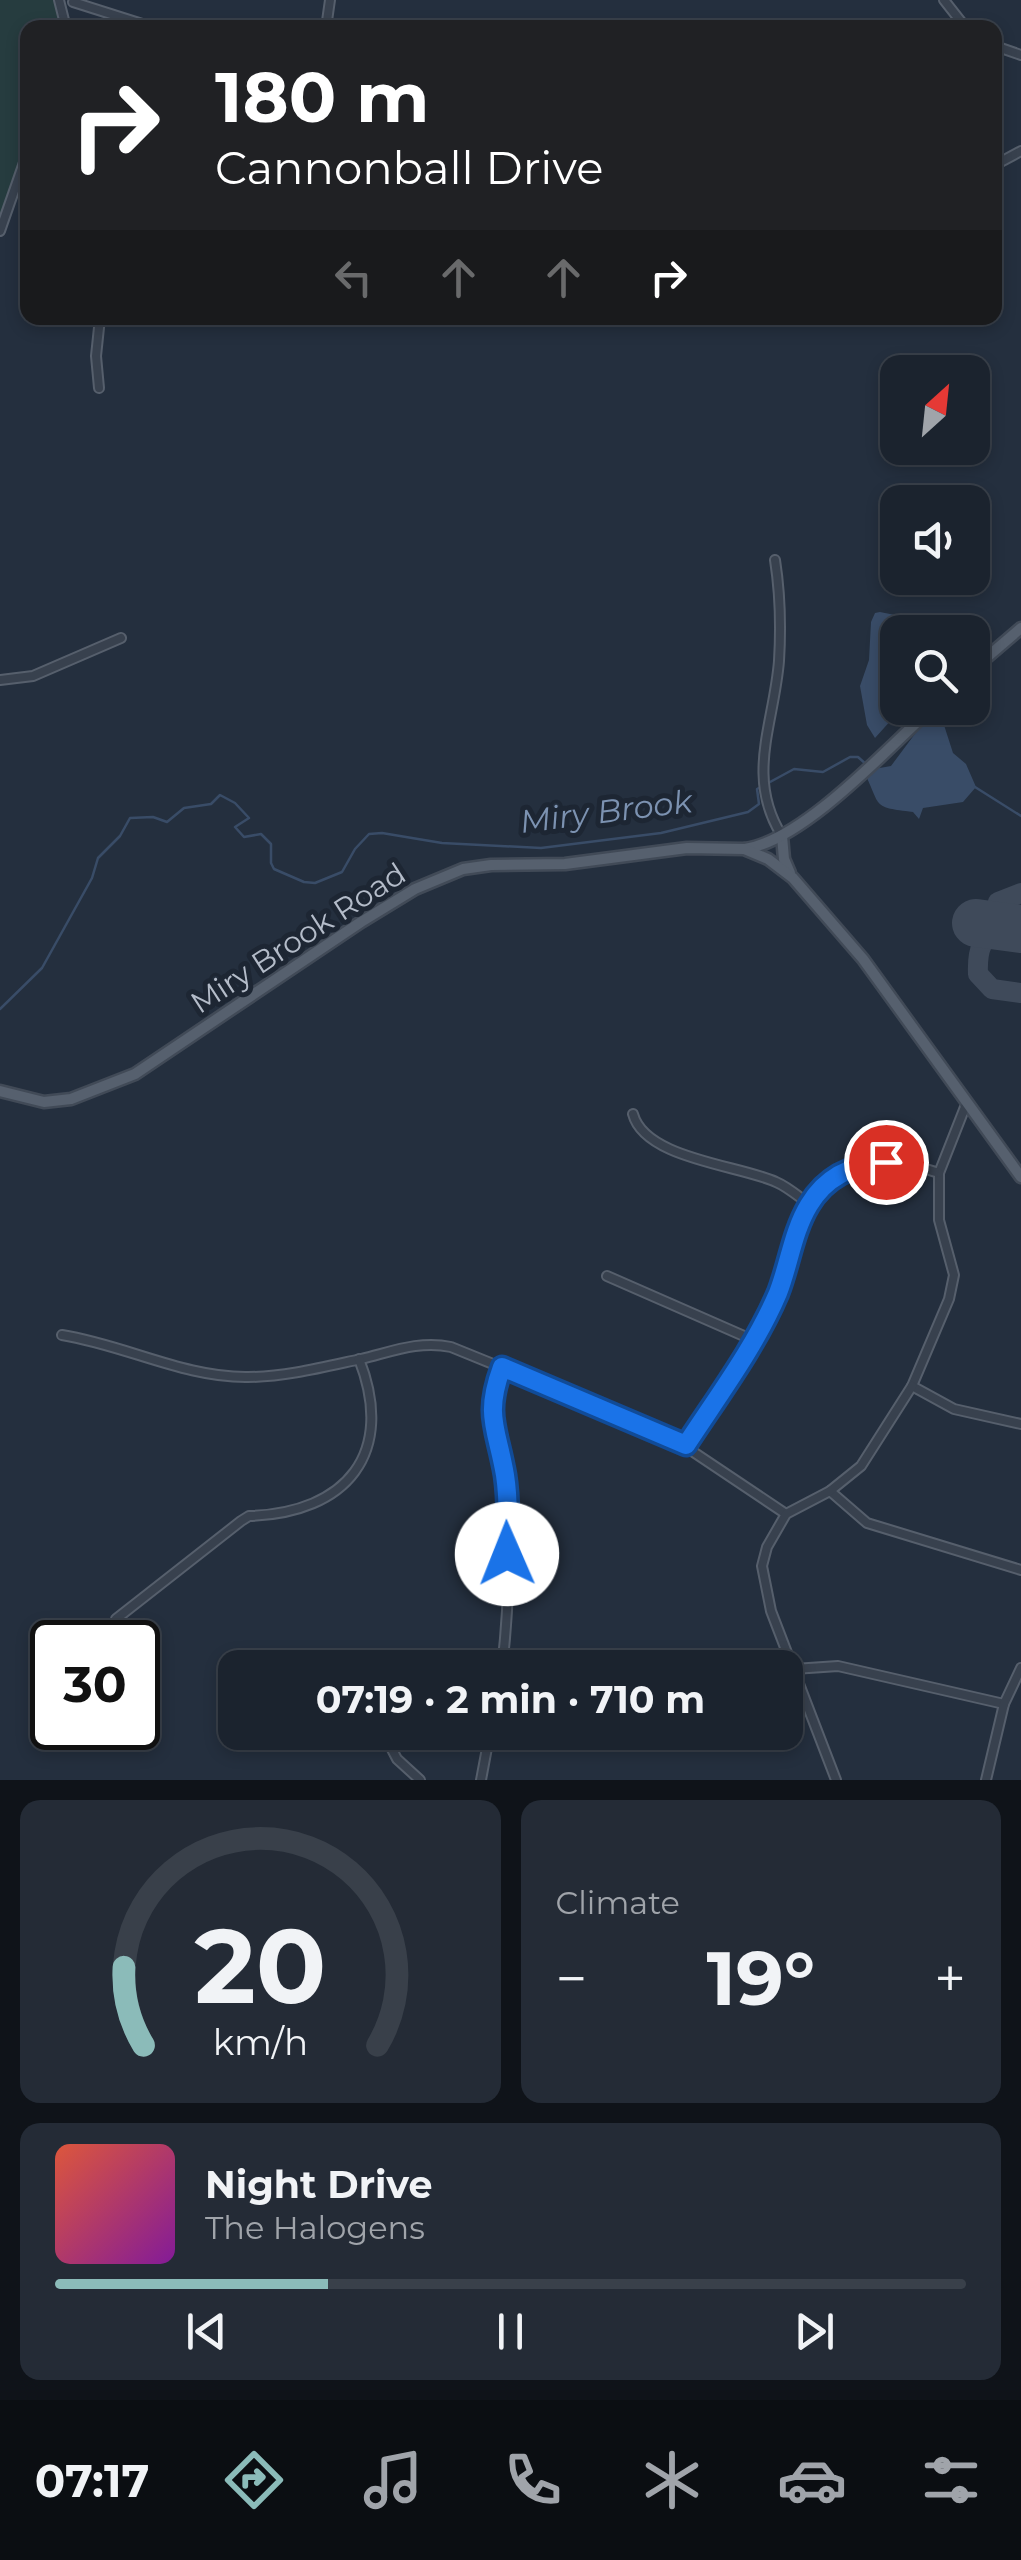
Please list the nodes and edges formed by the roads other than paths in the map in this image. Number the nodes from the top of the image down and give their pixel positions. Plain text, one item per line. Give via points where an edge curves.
1 (944, 0) edge
2 (73, 1) edge
3 (131, 20) edge
4 (960, 20) edge
5 (20, 174) edge
6 (0, 231) edge
7 (99, 325) edge
8 (99, 388) dead end
9 (775, 560) dead end
10 (1021, 628) edge
11 (121, 638) dead end
12 (990, 655) edge
13 (0, 680) edge
14 (913, 725) edge
15 (782, 836) junction
16 (744, 849) junction
17 (793, 878) junction
18 (0, 1090) edge
19 (967, 1102) junction
20 (632, 1114) dead end
21 (939, 1173) junction
22 (1021, 1178) edge
23 (809, 1204) junction
24 (607, 1276) dead end
25 (62, 1336) dead end
26 (754, 1340) junction
27 (359, 1359) junction
28 (502, 1367) junction
29 (912, 1386) junction
30 (1021, 1424) edge
31 (686, 1445) junction
32 (830, 1492) junction
33 (786, 1514) junction
34 (1021, 1570) edge
35 (116, 1619) dead end
36 (504, 1650) edge
37 (786, 1650) edge
38 (803, 1668) edge
39 (1021, 1668) edge
40 (803, 1693) edge
41 (1004, 1704) junction
42 (392, 1750) edge
43 (487, 1750) edge
44 (420, 1780) edge
45 (481, 1780) edge
46 (836, 1780) edge
47 (986, 1780) edge

1 - 4 street
2 - 3 street
5 - 6 street
7 - 8 street
9 - 15 street via 779,658 762,758 764,786
10 - 12 main road
11 - 13 street via 33,676
14 - 15 main road
15 - 16 main road
15 - 17 main road
16 - 17 main road, Miry Brook Road
16 - 18 main road, Miry Brook Road via 687,848 463,870 361,922 135,1074 72,1099 44,1102
17 - 19 main road, Miry Brook Road via 871,969
19 - 21 street
19 - 22 main road, Miry Brook Road
20 - 23 street via 660,1144 777,1182
21 - 23 street via 908,1163 860,1163
21 - 29 street via 939,1220 954,1274
23 - 26 street
24 - 26 street
25 - 27 street via 243,1378
26 - 31 street
27 - 28 street via 440,1344
27 - 35 street via 372,1429 361,1460 340,1488 313,1506 242,1520
28 - 31 street
28 - 36 street via 491,1399 508,1531
29 - 30 street via 954,1409
29 - 32 street via 862,1466
31 - 33 street
32 - 33 street
32 - 34 street via 867,1523
33 - 37 street via 762,1566
38 - 41 street via 838,1666
39 - 41 street
40 - 46 street
41 - 47 street
42 - 44 street
43 - 45 street

